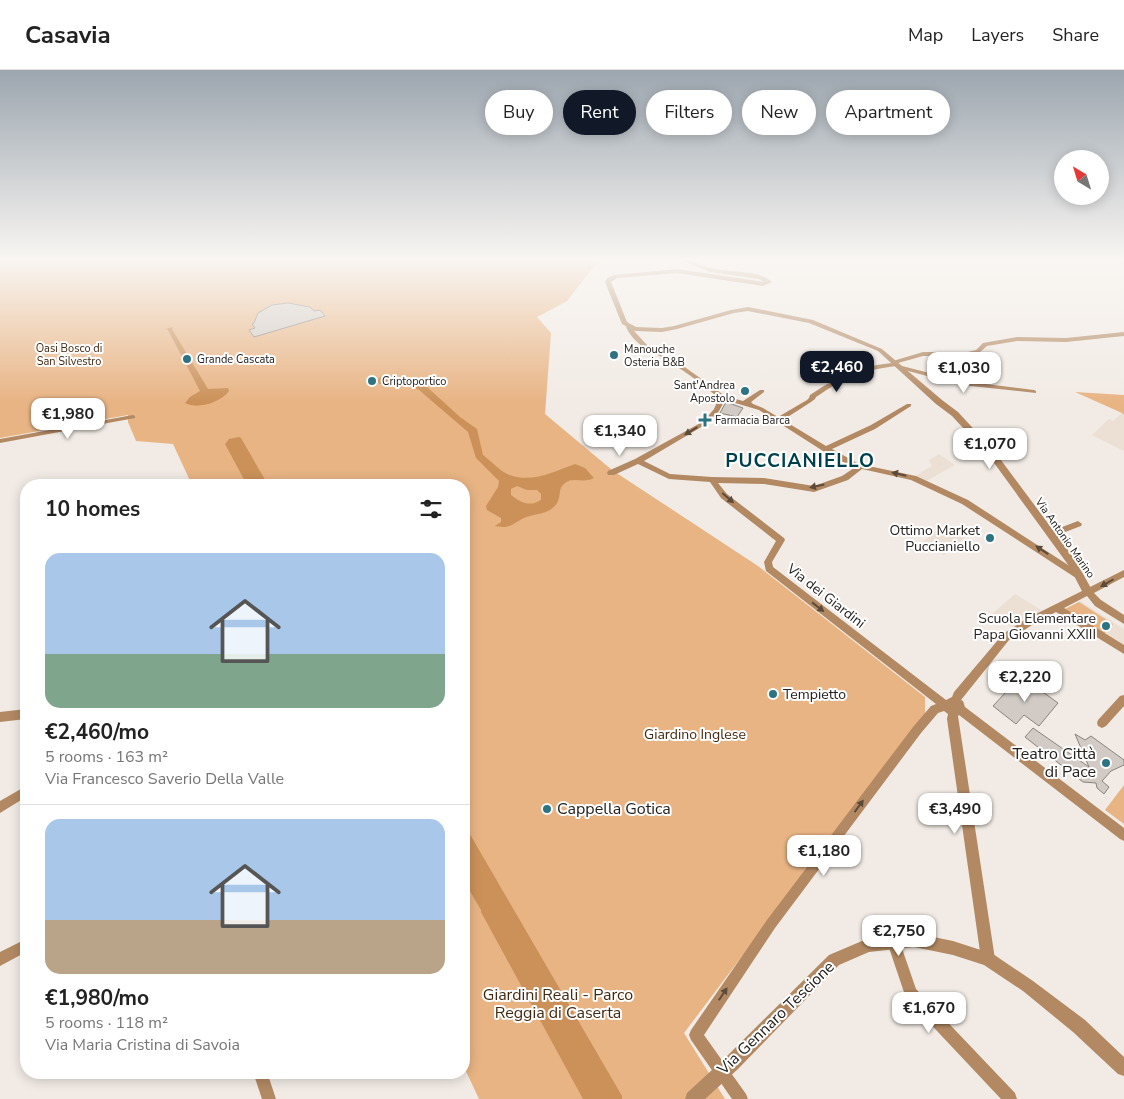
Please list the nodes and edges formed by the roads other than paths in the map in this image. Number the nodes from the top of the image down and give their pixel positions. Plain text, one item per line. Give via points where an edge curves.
1 (617, 306) edge
2 (629, 327) junction
3 (1124, 334) edge
4 (897, 364) junction
5 (762, 391) dead end
6 (1034, 392) dead end
7 (723, 397) junction
8 (908, 405) dead end
9 (755, 407) junction
10 (133, 416) dead end
11 (779, 419) junction
12 (0, 441) edge
13 (826, 450) junction
14 (638, 462) junction
15 (860, 467) junction
16 (611, 473) dead end
17 (712, 480) junction
18 (1078, 524) dead end
19 (1052, 534) junction
20 (1124, 573) edge
21 (1082, 578) junction
22 (1088, 592) junction
23 (1057, 608) junction
24 (1124, 620) edge
25 (1124, 650) edge
26 (1124, 699) edge
27 (953, 707) junction
28 (20, 715) edge
29 (0, 717) edge
30 (1102, 723) dead end
31 (20, 795) edge
32 (0, 807) edge
33 (1124, 835) edge
34 (893, 942) junction
35 (20, 948) edge
36 (988, 959) junction
37 (0, 960) edge
38 (1124, 1068) edge
39 (723, 1071) junction
40 (262, 1079) edge
41 (1010, 1098) dead end
42 (269, 1099) edge
43 (693, 1099) edge
44 (741, 1099) edge

1 - 2 street
2 - 4 street, Via Antonio Marino via 649,330 675,328 748,309 815,323 868,344
2 - 7 street via 646,346
3 - 4 street via 1074,339 1017,339 985,344 969,354 923,354
4 - 6 street via 960,383
4 - 11 street via 865,368 837,380
4 - 19 street, Via Antonio Marino via 974,433
5 - 9 street via 746,402
7 - 9 street
7 -> 14 street via 706,422
8 - 13 street
9 - 11 street
10 - 12 street
11 - 13 street
13 - 15 street
14 - 16 street
14 - 17 street via 669,476
15 -> 17 street via 845,478 814,489 764,481
21 -> 15 street via 956,498 913,478
17 -> 27 street, Via dei Giardini via 724,496 781,540 768,562 769,569
18 - 19 street
19 - 21 street, Via Antonio Marino
20 -> 22 street
21 - 22 street, Via Antonio Marino
22 - 23 street
22 - 24 street
23 - 25 street
23 - 27 street via 1006,636 958,695
26 - 30 street
27 - 33 street
27 - 36 street via 974,879
39 -> 27 street via 696,1035 770,924 866,796 935,709
28 - 29 street
31 - 32 street
34 - 36 street, Via Gennaro Tescione via 914,940
34 - 39 street, Via Gennaro Tescione via 869,945 834,960
34 - 41 street via 911,993
35 - 37 street
36 - 38 street, Via Gennaro Tescione via 1079,1026
39 - 43 street, Via Gennaro Tescione
39 - 44 street
40 - 42 street

